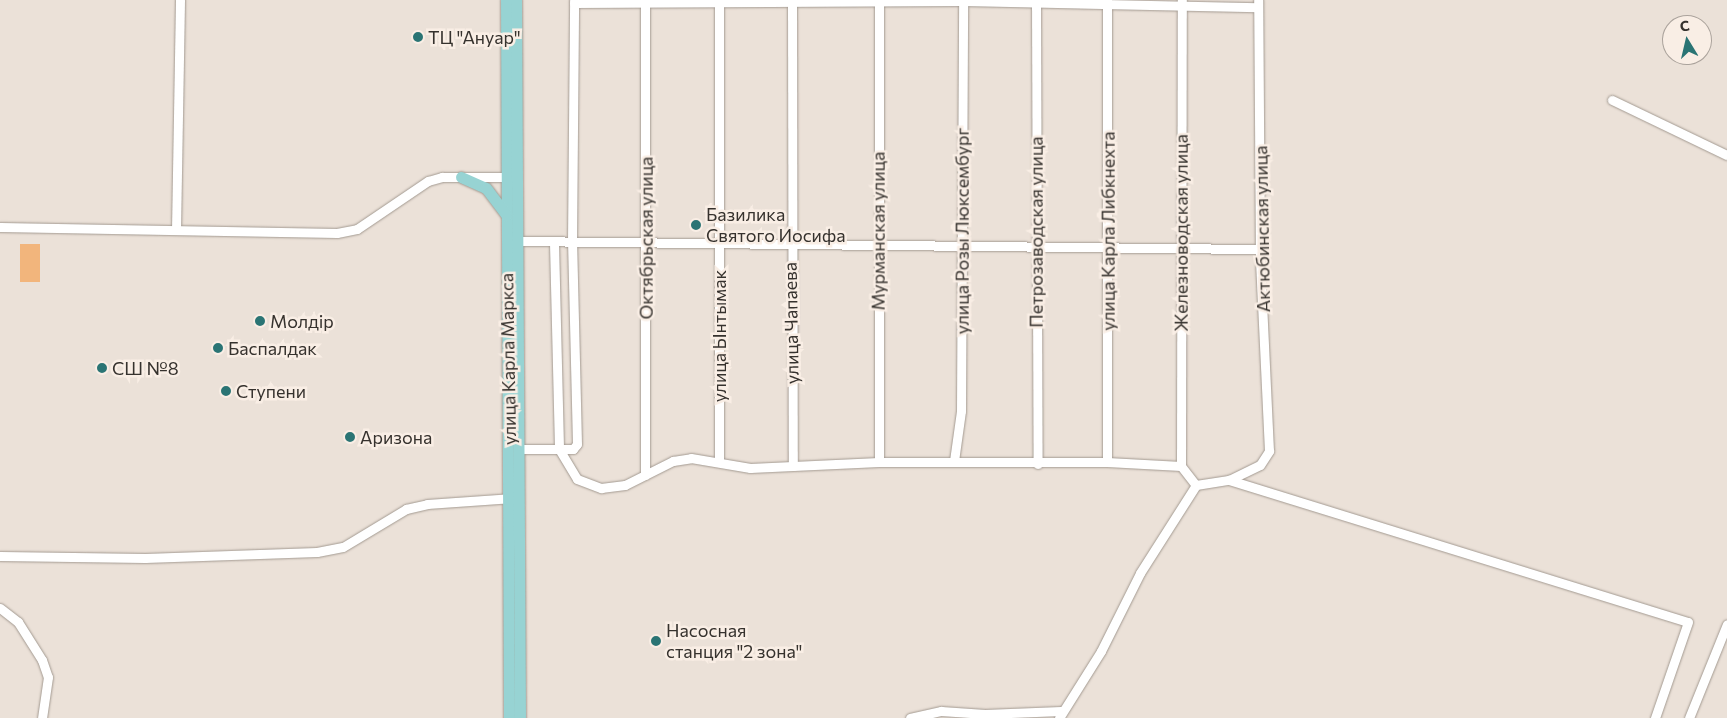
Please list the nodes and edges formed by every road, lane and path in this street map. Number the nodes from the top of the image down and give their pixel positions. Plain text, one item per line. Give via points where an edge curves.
1 (180, 0) edge
2 (506, 0) edge
3 (516, 0) edge
4 (645, 0) edge
5 (719, 1) edge
6 (792, 1) edge
7 (879, 1) edge
8 (963, 1) edge
9 (574, 2) edge
10 (1036, 2) edge
11 (1107, 3) edge
12 (1182, 3) edge
13 (1258, 3) edge
14 (1612, 100) dead end
15 (1727, 155) edge
16 (461, 177) junction
17 (512, 177) junction
18 (507, 218) junction
19 (0, 227) edge
20 (176, 230) junction
21 (517, 241) junction
22 (554, 243) junction
23 (572, 243) junction
24 (646, 244) junction
25 (719, 245) junction
26 (791, 246) junction
27 (878, 247) junction
28 (963, 248) junction
29 (1036, 248) junction
30 (1108, 249) junction
31 (1261, 249) junction
32 (1180, 250) junction
33 (519, 449) junction
34 (559, 449) junction
35 (719, 461) junction
36 (954, 461) junction
37 (879, 462) junction
38 (1107, 462) junction
39 (1038, 464) junction
40 (792, 466) junction
41 (1181, 466) junction
42 (646, 475) junction
43 (1229, 480) junction
44 (1196, 485) junction
45 (514, 498) junction
46 (0, 556) edge
47 (0, 608) edge
48 (1727, 624) edge
49 (1724, 640) edge
50 (1060, 715) edge
51 (42, 718) edge
52 (509, 718) edge
53 (520, 718) edge
54 (910, 718) edge
55 (1655, 718) edge
56 (1689, 718) edge

1 - 20 street
2 - 17 main road, улица Карла Маркса
3 - 17 main road, улица Карла Маркса
4 - 5 street
4 - 9 street
4 - 24 street, Октябрьская улица
5 - 6 street
5 - 25 street, улица Ынтымак
6 - 7 street
6 - 26 street, улица Чапаева
7 - 8 street
7 - 27 street, Мурманская улица
8 - 10 street
8 - 28 street, улица Розы Люксембург
9 - 23 street
10 - 11 street
10 - 29 street, Петрозаводская улица
11 - 12 street
11 - 30 street, улица Карла Либкнехта
12 - 13 street
12 - 32 street, Железноводская улица
13 - 31 street, Актюбинская улица
14 - 15 street
16 - 17 street
16 - 18 main road via 486,188
16 - 20 street via 428,181 357,229 337,233
17 - 18 main road, улица Карла Маркса
17 - 21 main road, улица Карла Маркса
18 - 45 main road, улица Карла Маркса
19 - 20 street
21 - 22 street
21 - 33 main road, улица Карла Маркса
22 - 23 street
22 - 34 street
23 - 24 street
23 - 34 street via 577,444 573,449
24 - 25 street
24 - 42 street, Октябрьская улица
25 - 26 street
25 - 35 street, улица Ынтымак
26 - 27 street
26 - 40 street, улица Чапаева
27 - 28 street
27 - 37 street, Мурманская улица
28 - 29 street
28 - 36 street, улица Розы Люксембург via 961,410
29 - 30 street
29 - 39 street, Петрозаводская улица
30 - 32 street
30 - 38 street, улица Карла Либкнехта
31 - 32 street
31 - 43 street, Актюбинская улица via 1269,451 1260,465
32 - 41 street, Железноводская улица
33 - 34 street
33 - 45 main road, улица Карла Маркса
34 - 42 street via 577,479 601,488 624,485
35 - 40 street via 750,468
35 - 42 street via 691,458 673,462
36 - 37 street
36 - 39 street
37 - 40 street
38 - 39 street
38 - 41 street
41 - 44 street
43 - 44 street
43 - 55 street via 1688,622
44 - 50 street via 1140,573 1101,652
45 - 46 street via 427,504 406,509 343,547 318,552 145,558
45 - 52 main road, улица Карла Маркса
45 - 53 main road, улица Карла Маркса
47 - 51 street via 18,622 42,660 48,677
48 - 49 street
49 - 56 street
50 - 54 street via 941,711

